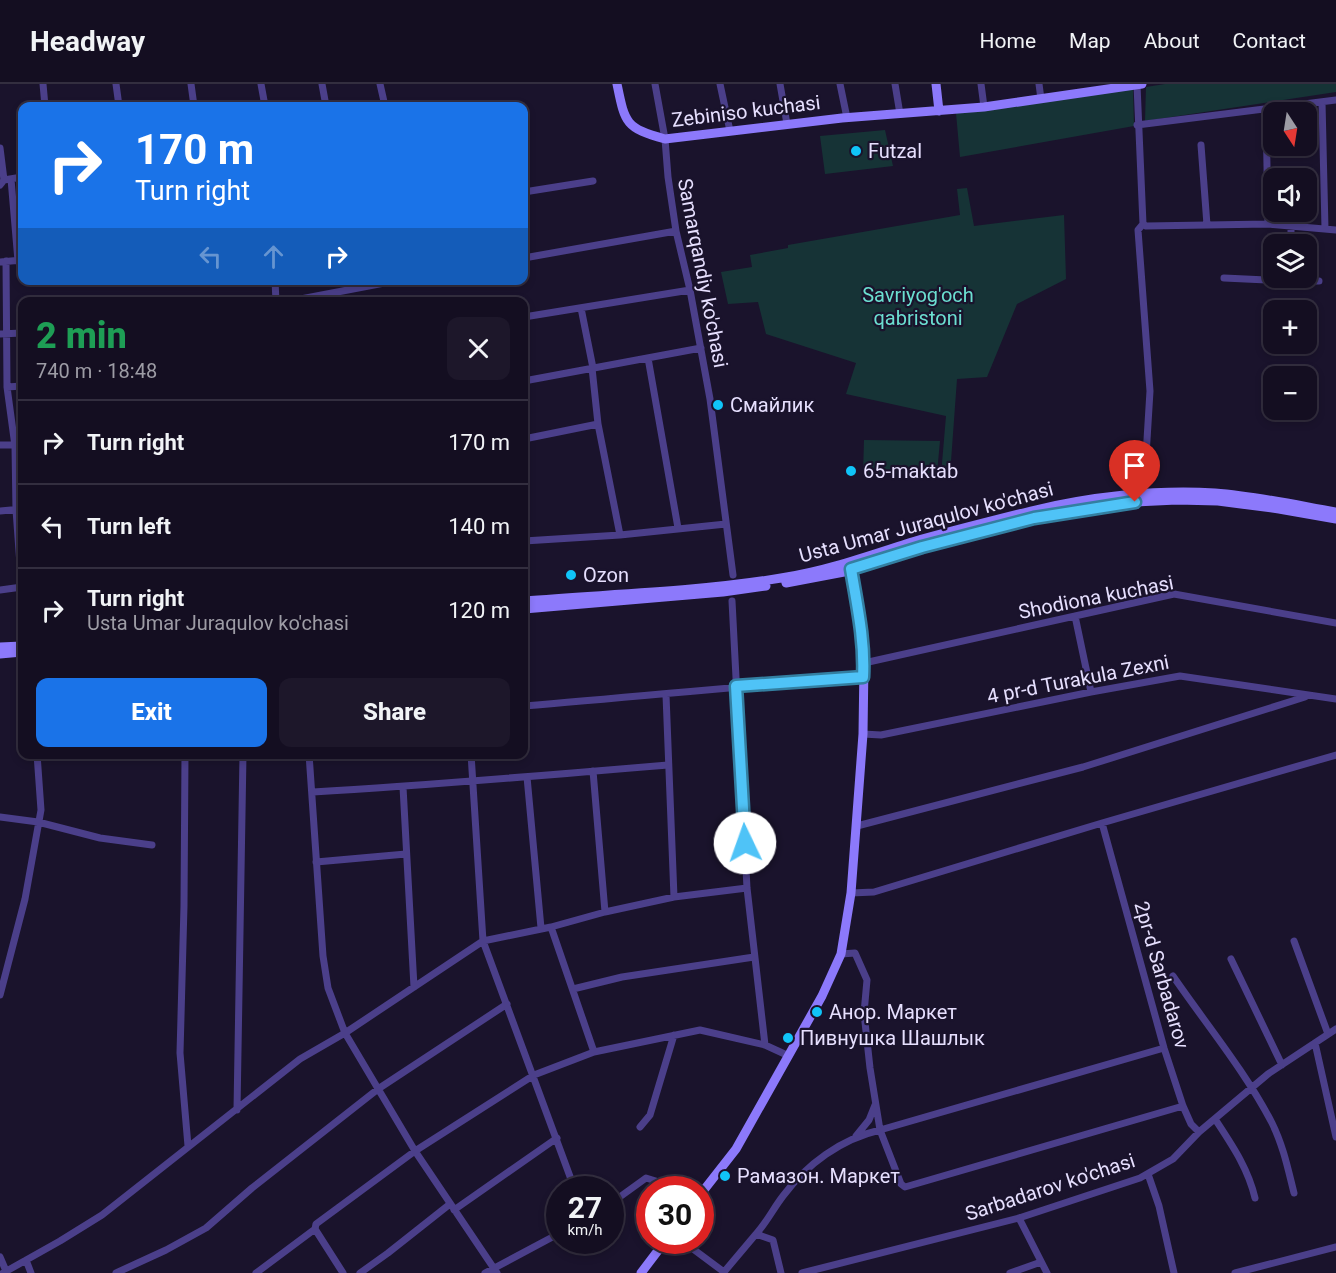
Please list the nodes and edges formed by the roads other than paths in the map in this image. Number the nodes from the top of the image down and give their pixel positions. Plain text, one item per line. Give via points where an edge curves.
1 (43, 84) edge
2 (116, 84) edge
3 (190, 84) edge
4 (261, 84) edge
5 (322, 84) edge
6 (380, 84) edge
7 (617, 84) edge
8 (655, 84) edge
9 (720, 84) edge
10 (780, 84) edge
11 (840, 84) edge
12 (895, 84) edge
13 (936, 84) edge
14 (981, 84) edge
15 (1039, 84) edge
16 (1139, 84) edge
17 (1124, 85) edge
18 (1041, 99) junction
19 (1336, 100) edge
20 (45, 102) edge
21 (118, 102) edge
22 (193, 102) edge
23 (264, 102) edge
24 (325, 102) edge
25 (383, 102) edge
26 (1322, 102) junction
27 (1317, 103) edge
28 (984, 106) junction
29 (1263, 109) edge
30 (939, 111) junction
31 (900, 114) junction
32 (847, 118) junction
33 (788, 124) junction
34 (1137, 125) junction
35 (730, 131) junction
36 (665, 138) junction
37 (1201, 145) dead end
38 (0, 148) edge
39 (1267, 156) edge
40 (5, 181) edge
41 (593, 181) dead end
42 (528, 191) edge
43 (1143, 224) junction
44 (1268, 224) junction
45 (1207, 225) junction
46 (1291, 226) junction
47 (1325, 229) junction
48 (1336, 230) edge
49 (676, 231) junction
50 (1291, 234) edge
51 (18, 249) edge
52 (528, 257) edge
53 (18, 260) edge
54 (3, 261) edge
55 (1224, 278) dead end
56 (1263, 281) edge
57 (374, 285) edge
58 (690, 290) junction
59 (311, 297) edge
60 (581, 308) junction
61 (528, 316) edge
62 (18, 333) edge
63 (3, 334) edge
64 (701, 348) junction
65 (648, 358) junction
66 (592, 368) junction
67 (528, 380) edge
68 (18, 386) edge
69 (7, 387) junction
70 (598, 424) junction
71 (528, 439) edge
72 (18, 441) edge
73 (0, 445) edge
74 (18, 446) edge
75 (1146, 483) dead end
76 (18, 509) edge
77 (0, 510) edge
78 (1336, 512) edge
79 (1336, 519) edge
80 (726, 524) junction
81 (678, 528) junction
82 (620, 535) junction
83 (528, 541) edge
84 (851, 566) junction
85 (734, 575) dead end
86 (18, 588) edge
87 (0, 590) edge
88 (528, 601) edge
89 (732, 601) dead end
90 (528, 609) edge
91 (1075, 616) junction
92 (1336, 623) edge
93 (18, 646) edge
94 (0, 647) edge
95 (18, 652) edge
96 (0, 654) edge
97 (864, 663) junction
98 (863, 677) junction
99 (736, 686) junction
100 (1091, 692) junction
101 (666, 695) junction
102 (1308, 696) junction
103 (1336, 699) edge
104 (528, 706) edge
105 (863, 734) junction
106 (1336, 755) edge
107 (37, 759) edge
108 (184, 759) edge
109 (243, 759) edge
110 (310, 759) edge
111 (471, 759) edge
112 (668, 765) junction
113 (593, 771) junction
114 (527, 777) junction
115 (473, 779) junction
116 (403, 787) junction
117 (313, 792) junction
118 (0, 817) edge
119 (38, 822) junction
120 (1102, 823) junction
121 (857, 826) junction
122 (152, 845) dead end
123 (406, 854) junction
124 (316, 862) junction
125 (747, 888) junction
126 (851, 893) junction
127 (674, 897) junction
128 (605, 912) junction
129 (551, 927) junction
130 (541, 928) junction
131 (483, 941) junction
132 (1294, 941) dead end
133 (841, 954) junction
134 (754, 957) junction
135 (1231, 959) dead end
136 (1173, 976) dead end
137 (414, 987) junction
138 (573, 989) junction
139 (0, 994) edge
140 (507, 1004) junction
141 (1336, 1029) edge
142 (345, 1033) junction
143 (1328, 1034) junction
144 (674, 1035) junction
145 (1315, 1043) junction
146 (765, 1045) junction
147 (1164, 1048) junction
148 (594, 1052) junction
149 (789, 1056) junction
150 (1282, 1065) junction
151 (534, 1075) junction
152 (1251, 1088) junction
153 (378, 1089) junction
154 (876, 1103) junction
155 (1183, 1106) junction
156 (237, 1110) junction
157 (1215, 1119) junction
158 (640, 1127) dead end
159 (880, 1130) junction
160 (1199, 1132) junction
161 (1336, 1137) edge
162 (557, 1138) junction
163 (854, 1138) junction
164 (188, 1146) junction
165 (416, 1151) junction
166 (1148, 1174) junction
167 (571, 1176) edge
168 (714, 1177) edge
169 (1294, 1193) dead end
170 (1255, 1198) dead end
171 (452, 1207) junction
172 (1018, 1218) junction
173 (315, 1228) junction
174 (756, 1233) junction
175 (546, 1241) edge
176 (1336, 1246) edge
177 (655, 1254) edge
178 (700, 1254) edge
179 (0, 1257) edge
180 (26, 1260) junction
181 (1041, 1262) junction
182 (496, 1270) edge
183 (4, 1272) edge
184 (724, 1272) edge
185 (31, 1273) edge
186 (116, 1273) edge
187 (256, 1273) edge
188 (343, 1273) edge
189 (360, 1273) edge
190 (485, 1273) edge
191 (641, 1273) edge
192 (781, 1273) edge
193 (802, 1273) edge
194 (1010, 1273) edge
195 (1047, 1273) edge
196 (1174, 1273) edge
197 (1236, 1273) edge

1 - 20 street
2 - 21 street
3 - 22 street
4 - 23 street
5 - 24 street
6 - 25 street
7 - 36 main road, Zebiniso kuchasi via 622,111 630,124 641,132
8 - 36 street, Samarqandiy ko'chasi
9 - 35 street
10 - 33 street
11 - 32 street
12 - 31 street
13 - 30 main road
14 - 28 street
15 - 18 street
16 - 17 main road, Zebiniso kuchasi
16 - 34 street
17 - 18 main road, Zebiniso kuchasi
18 - 28 main road, Zebiniso kuchasi
19 - 26 street
26 - 27 street
26 - 47 street
28 - 30 main road, Zebiniso kuchasi
29 - 34 street
30 - 31 main road, Zebiniso kuchasi
31 - 32 main road, Zebiniso kuchasi
32 - 33 main road, Zebiniso kuchasi
33 - 35 main road, Zebiniso kuchasi
34 - 43 street
35 - 36 main road, Zebiniso kuchasi
36 - 49 street, Samarqandiy ko'chasi
37 - 45 street
38 - 40 street
39 - 44 street
40 - 51 street
41 - 42 street
43 - 45 street
43 - 75 street via 1138,230 1150,391
44 - 45 street
44 - 46 street
46 - 47 street
46 - 50 street
47 - 48 street
49 - 52 street
49 - 58 street, Samarqandiy ko'chasi
53 - 54 street
54 - 63 street
55 - 56 street
57 - 59 street
58 - 60 street
58 - 64 street, Samarqandiy ko'chasi
60 - 61 street
60 - 66 street
62 - 63 street
63 - 69 street
64 - 65 street
64 - 80 street, Samarqandiy ko'chasi
65 - 66 street
65 - 81 street
66 - 67 street
66 - 70 street
68 - 69 street
69 - 72 street
70 - 71 street
70 - 82 street
73 - 74 street
76 - 77 street
78 - 84 main road, Usta Umar Juraqulov ko'chasi via 1215,493 1133,495 1032,511 915,542
79 - 84 main road, Usta Umar Juraqulov ko'chasi via 1238,503 1145,501 1034,518
80 - 81 street
80 - 85 street, Samarqandiy ko'chasi
81 - 82 street
82 - 83 street
84 - 88 main road, Usta Umar Juraqulov ko'chasi via 719,586
84 - 90 main road, Usta Umar Juraqulov ko'chasi via 788,583 723,592
84 - 97 main road
86 - 87 street
89 - 99 street
91 - 92 street, Shodiona kuchasi via 1174,594
91 - 97 street, Shodiona kuchasi
91 - 100 street
93 - 94 main road
95 - 96 main road
97 - 98 main road
98 - 99 street
98 - 105 main road
99 - 101 street
99 - 125 street
100 - 102 street, 4 pr-d Turakula Zexni via 1180,676
100 - 105 street, 4 pr-d Turakula Zexni via 881,735
101 - 104 street
101 - 112 street
102 - 103 street, 4 pr-d Turakula Zexni
102 - 121 street via 1083,767
105 - 121 main road
106 - 120 street
107 - 119 street via 41,810
108 - 164 street via 180,1053
109 - 156 street
110 - 117 street
111 - 115 street
112 - 113 street
112 - 127 street
113 - 114 street
113 - 128 street
114 - 115 street
114 - 130 street
115 - 116 street
115 - 131 street
116 - 117 street
116 - 123 street
117 - 124 street
118 - 119 street
119 - 122 street via 100,838
119 - 139 street via 25,899
120 - 126 street via 874,892
120 - 147 street, 2pr-d Sarbadarov
121 - 126 main road
123 - 124 street
123 - 137 street
124 - 142 street via 328,988
125 - 127 street
125 - 134 street
126 - 133 main road
127 - 128 street
128 - 129 street
129 - 130 street
129 - 138 street
130 - 131 street
131 - 137 street
131 - 140 street
132 - 143 street
133 - 149 main road
133 - 154 street via 855,953 867,980 864,1013
134 - 138 street via 622,977
134 - 146 street
135 - 150 street
136 - 152 street
137 - 142 street
138 - 148 street
140 - 151 street
140 - 153 street
141 - 143 street, Sarbadarov ko'chasi
142 - 153 street
142 - 156 street via 300,1059
143 - 145 street, Sarbadarov ko'chasi
144 - 146 street via 700,1030
144 - 148 street
144 - 158 street via 650,1115
145 - 150 street, Sarbadarov ko'chasi
145 - 161 street
146 - 149 street
147 - 155 street, 2pr-d Sarbadarov
147 - 159 street
148 - 151 street
149 - 168 main road via 736,1149
150 - 152 street, Sarbadarov ko'chasi
151 - 162 street
151 - 165 street
152 - 157 street, Sarbadarov ko'chasi
152 - 169 street via 1282,1146
153 - 165 street
153 - 186 street via 206,1228
154 - 159 street
154 - 163 street via 869,1120
155 - 159 street via 905,1187
155 - 160 street, 2pr-d Sarbadarov
156 - 164 street
157 - 160 street, Sarbadarov ko'chasi
157 - 170 street via 1240,1156
159 - 163 street
160 - 166 street, Sarbadarov ko'chasi via 1173,1159
162 - 167 street
162 - 171 street
163 - 174 street via 809,1165
164 - 180 street via 102,1215
165 - 171 street
165 - 173 street
166 - 172 street, Sarbadarov ko'chasi
166 - 196 street
171 - 182 street
171 - 189 street
172 - 181 street
172 - 193 street, Sarbadarov ko'chasi
173 - 187 street
173 - 188 street
174 - 184 street
174 - 192 street via 773,1240
175 - 182 street
176 - 197 street
177 - 191 main road
178 - 184 street
179 - 183 street
180 - 183 street
180 - 185 street
181 - 194 street
181 - 195 street
182 - 190 street

